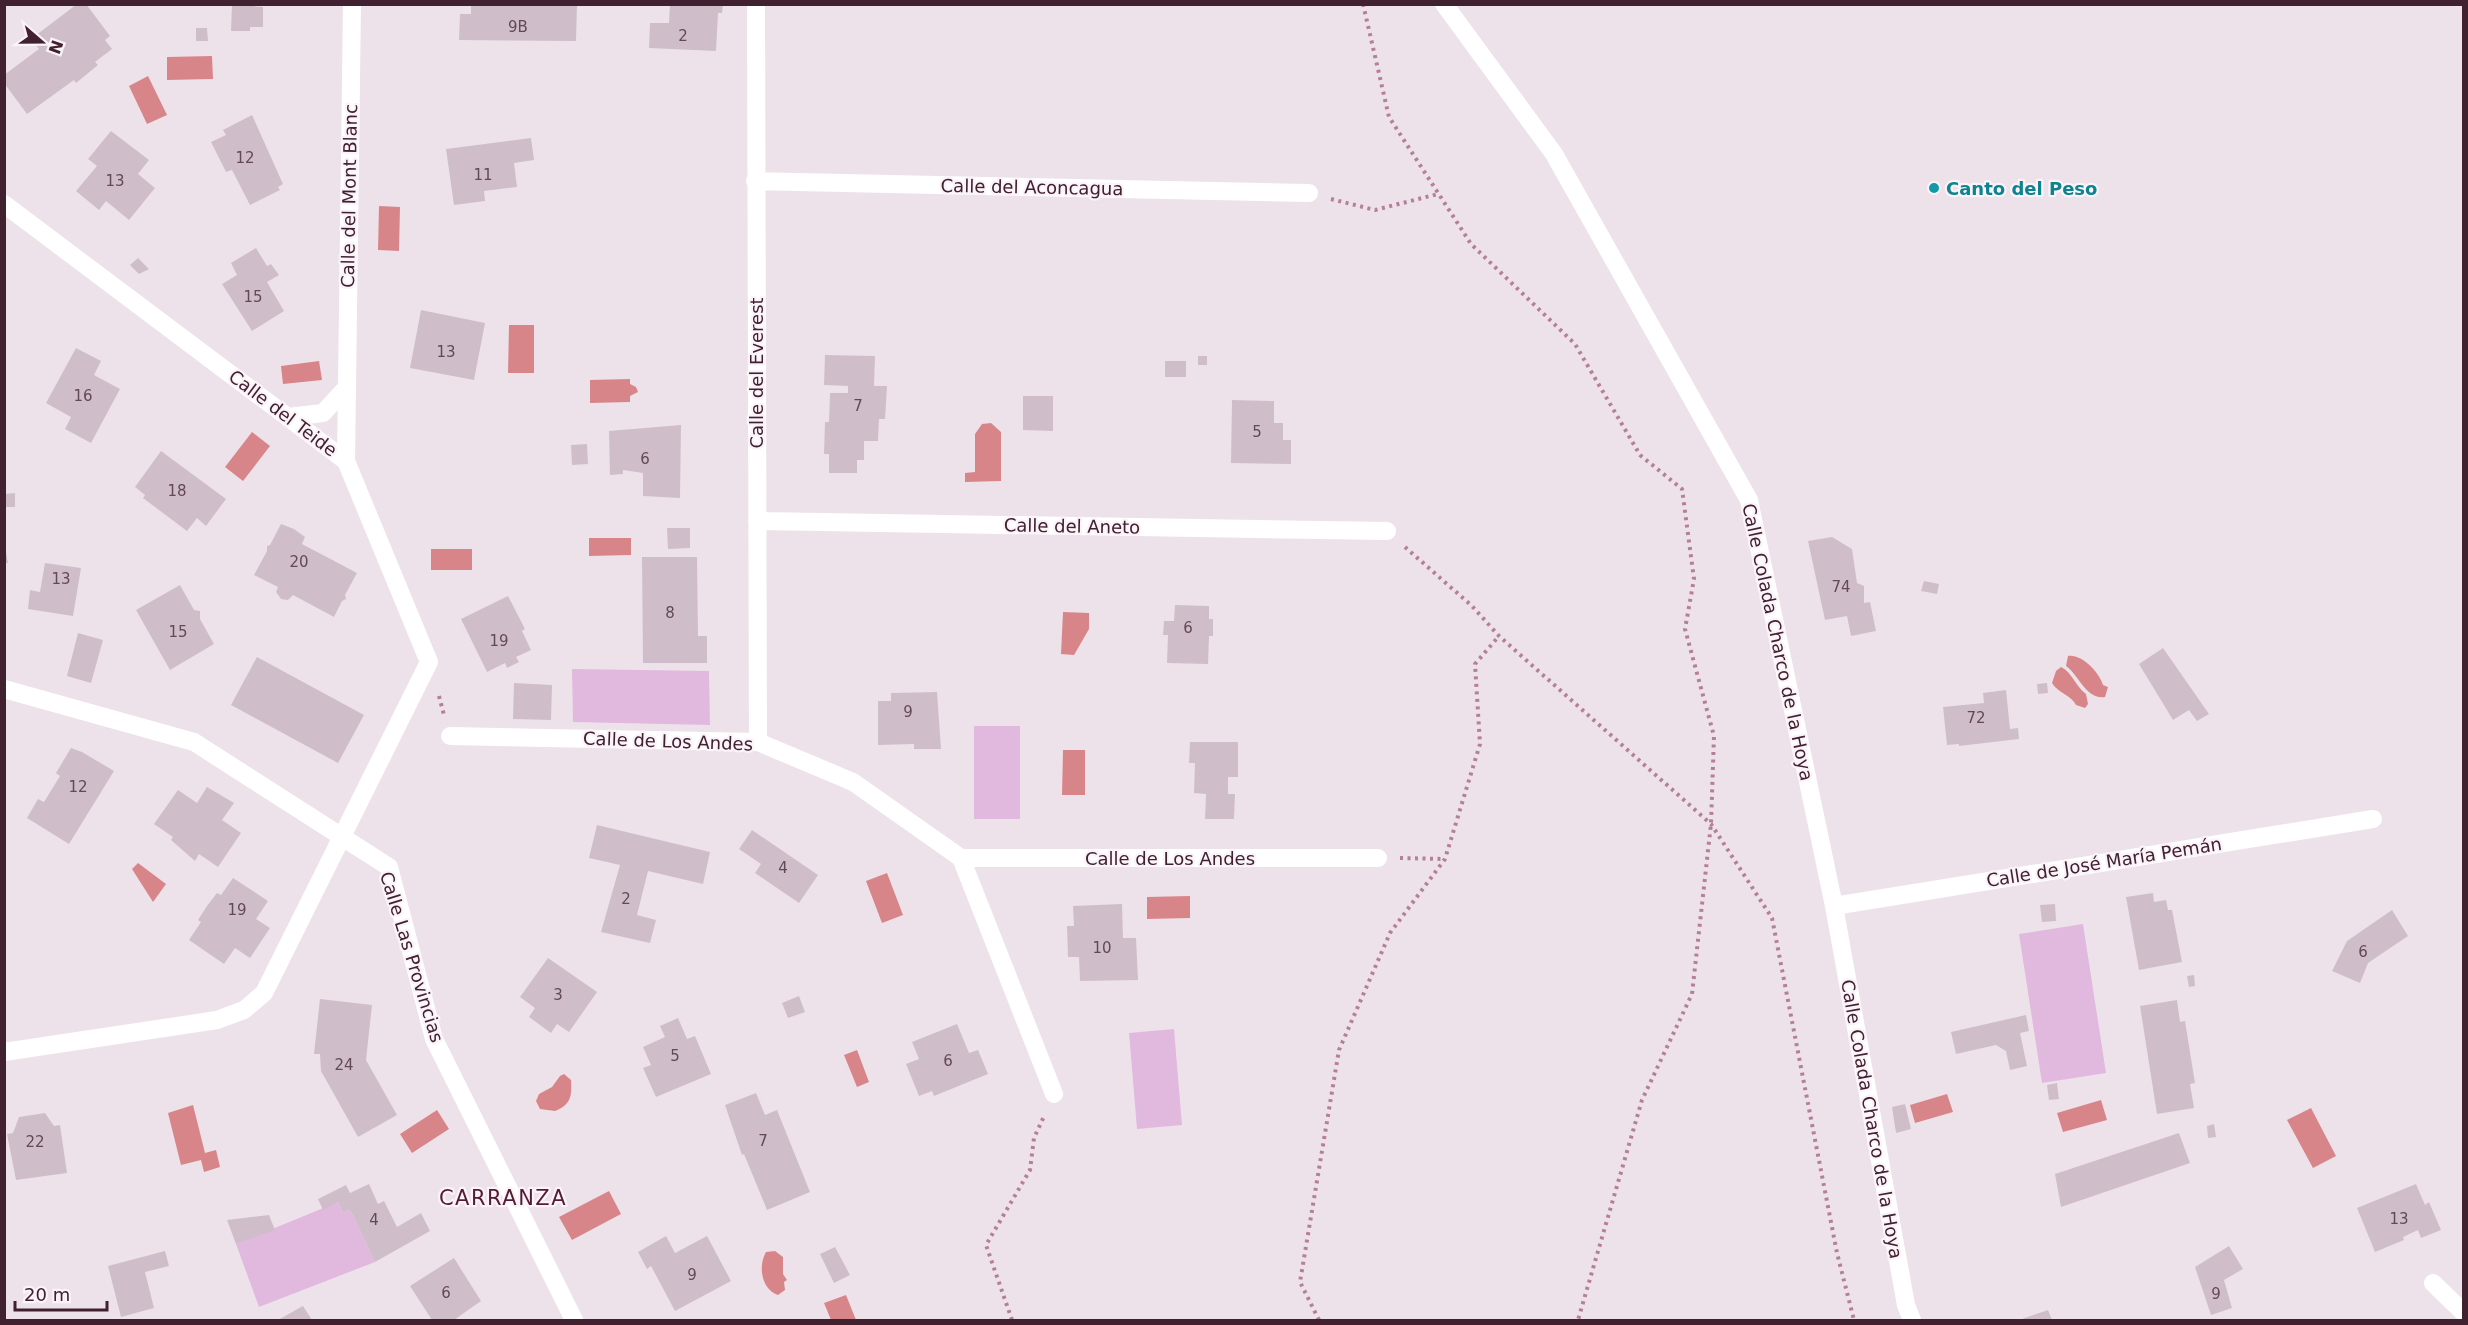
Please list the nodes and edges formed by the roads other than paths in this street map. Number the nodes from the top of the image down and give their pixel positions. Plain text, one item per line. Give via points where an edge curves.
1 (351, 4) edge
2 (756, 4) edge
3 (1444, 4) edge
4 (755, 181) junction
5 (1309, 193) road end
6 (4, 204) edge
7 (347, 387) junction
8 (288, 417) junction
9 (346, 461) junction
10 (757, 521) junction
11 (1387, 531) road end
12 (4, 689) edge
13 (450, 735) dead end
14 (758, 742) junction
15 (2373, 819) dead end
16 (342, 837) junction
17 (962, 858) junction
18 (1378, 858) road end
19 (1834, 906) junction
20 (4, 1052) edge
21 (1054, 1094) road end
22 (2433, 1283) dead end
23 (2463, 1313) edge
24 (574, 1320) edge
25 (1912, 1320) edge

1 - 7 street, Calle del Mont Blanc
2 - 4 street, Calle del Everest
3 - 19 street, Calle Colada Charco de la Hoya via 1554,154 1749,500
4 - 5 street, Calle del Aconcagua
4 - 10 street, Calle del Everest
6 - 8 street, Calle del Teide
7 - 8 street via 323,412
7 - 9 street, Calle del Mont Blanc
8 - 9 street, Calle del Teide
9 - 16 street, Calle del Teide via 429,662
10 - 11 street, Calle del Aneto
10 - 14 street, Calle del Everest
12 - 16 street, Calle Las Provincias via 194,742
13 - 14 street, Calle de Los Andes
14 - 17 street, Calle de Los Andes via 853,782
15 - 19 street, Calle de José María Pemán
16 - 20 street, Calle del Teide via 264,993 244,1010 217,1020
16 - 24 street, Calle Las Provincias via 389,867 434,1039
17 - 18 street, Calle de Los Andes
17 - 21 street
19 - 25 street, Calle Colada Charco de la Hoya via 1906,1305
22 - 23 street

